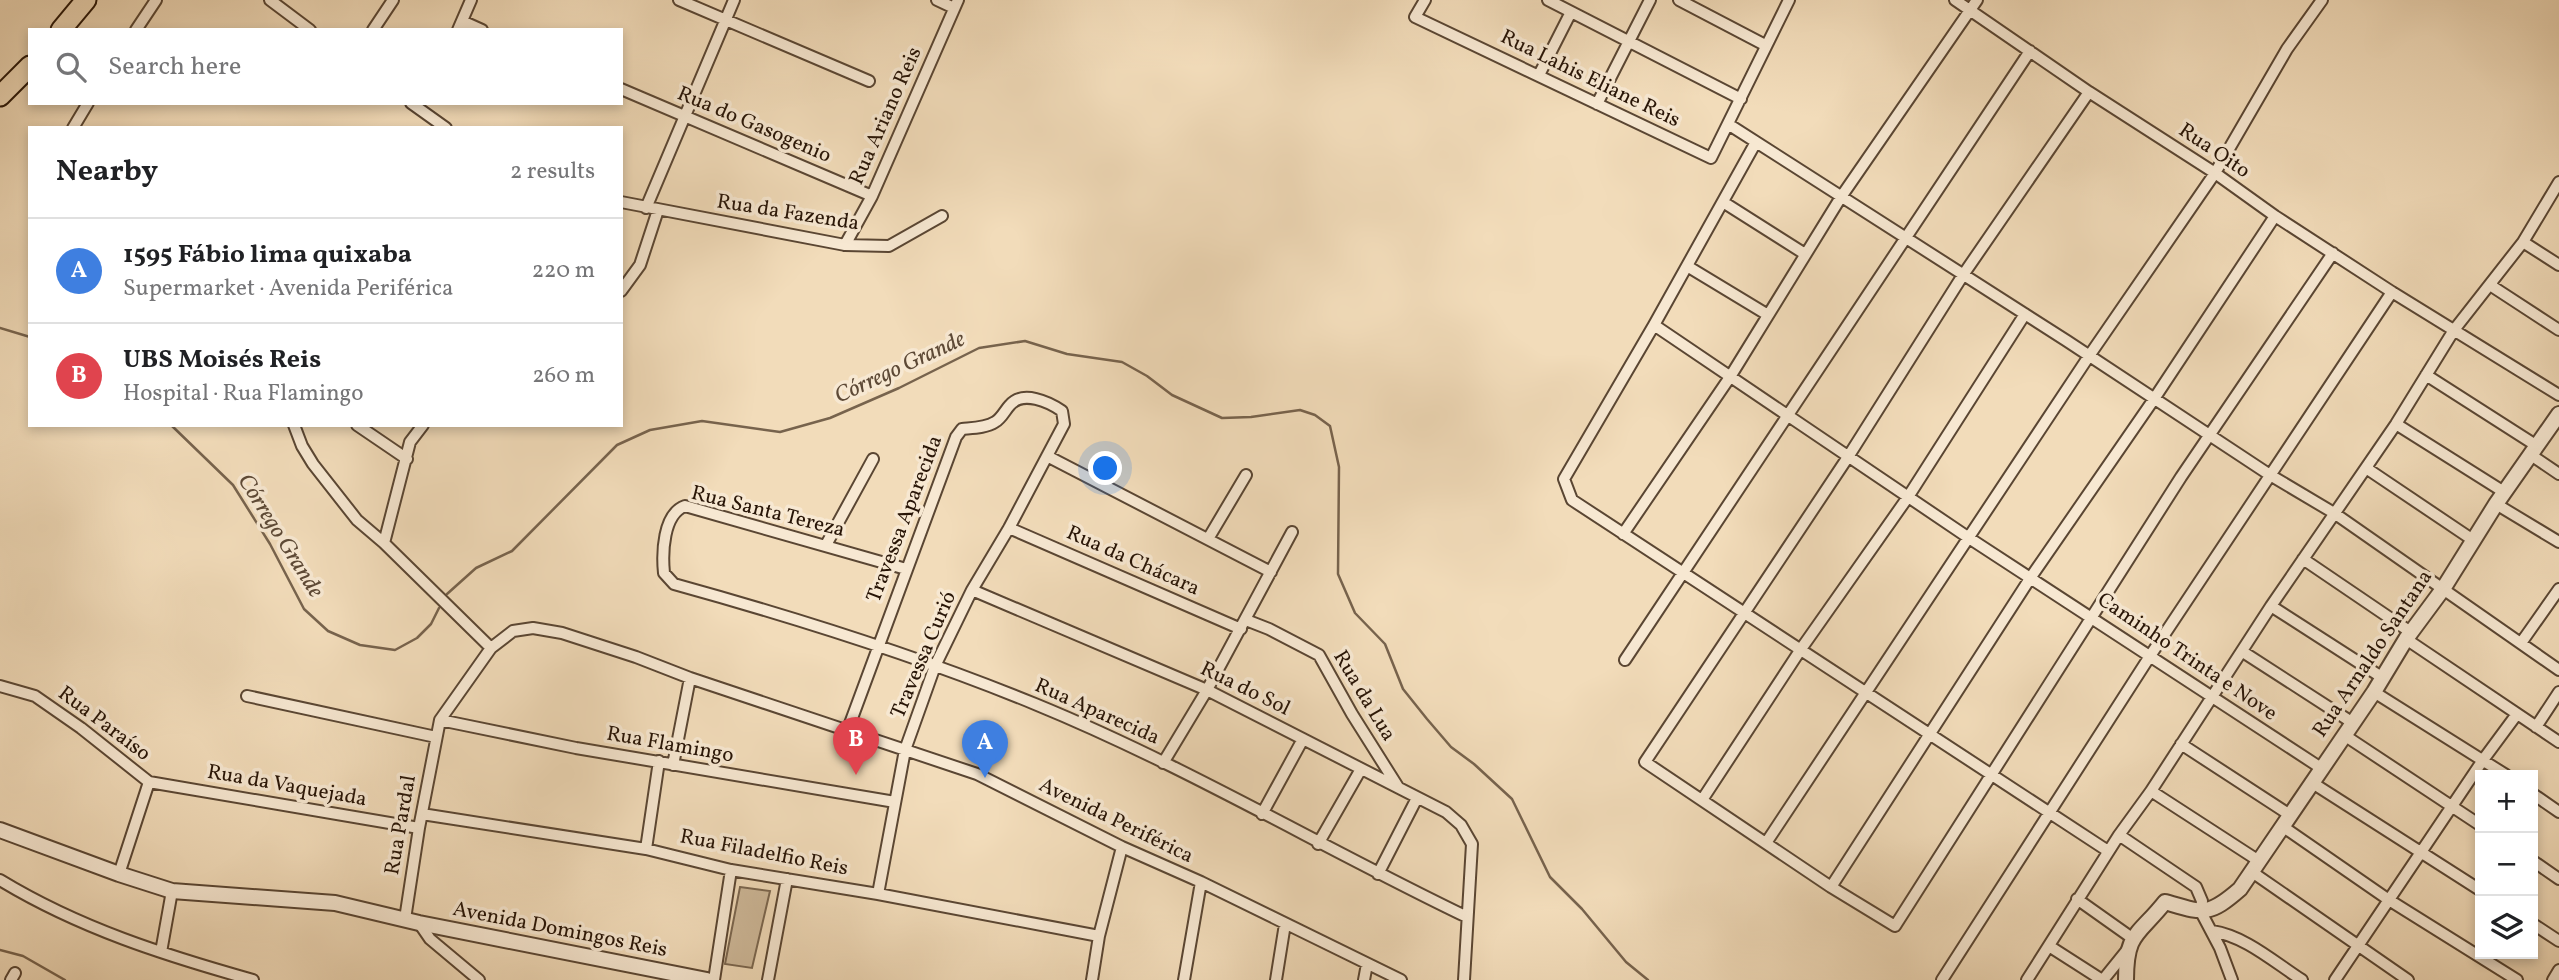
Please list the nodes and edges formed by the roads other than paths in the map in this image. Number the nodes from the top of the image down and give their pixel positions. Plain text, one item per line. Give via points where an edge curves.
1 (86, 0) edge
2 (156, 0) edge
3 (270, 0) edge
4 (393, 0) edge
5 (471, 0) edge
6 (679, 0) edge
7 (734, 0) edge
8 (937, 0) edge
9 (1425, 0) edge
10 (1548, 0) edge
11 (1650, 0) edge
12 (1679, 0) edge
13 (1789, 0) edge
14 (1955, 0) edge
15 (1977, 0) edge
16 (2322, 0) edge
17 (956, 4) edge
18 (1970, 10) junction
19 (1571, 12) junction
20 (725, 21) junction
21 (460, 25) edge
22 (63, 28) edge
23 (137, 28) edge
24 (307, 28) edge
25 (374, 28) edge
26 (1629, 41) junction
27 (1765, 45) junction
28 (2030, 51) junction
29 (28, 68) edge
30 (1539, 75) junction
31 (869, 81) dead end
32 (623, 90) edge
33 (2089, 92) junction
34 (0, 96) edge
35 (1741, 99) junction
36 (1597, 104) junction
37 (87, 105) edge
38 (425, 107) edge
39 (686, 117) junction
40 (1728, 124) junction
41 (74, 126) edge
42 (438, 126) edge
43 (1756, 142) junction
44 (2215, 173) junction
45 (2559, 181) edge
46 (872, 196) junction
47 (2556, 196) edge
48 (1841, 197) junction
49 (623, 202) edge
50 (1723, 202) junction
51 (652, 209) junction
52 (942, 216) dead end
53 (2275, 216) junction
54 (1906, 238) junction
55 (2523, 242) junction
56 (845, 245) junction
57 (2333, 253) junction
58 (1805, 254) junction
59 (2559, 265) edge
60 (1687, 266) junction
61 (1963, 275) junction
62 (2490, 285) junction
63 (623, 288) edge
64 (2392, 292) junction
65 (2025, 314) junction
66 (1768, 315) junction
67 (1654, 325) junction
68 (2454, 330) junction
69 (2559, 330) edge
70 (2089, 356) junction
71 (2426, 375) junction
72 (1730, 377) junction
73 (2559, 396) edge
74 (2154, 399) junction
75 (2559, 414) edge
76 (1789, 416) junction
77 (2396, 424) junction
78 (295, 427) edge
79 (360, 427) edge
80 (421, 427) edge
81 (2210, 435) junction
82 (2534, 451) junction
83 (1049, 452) junction
84 (1848, 457) junction
85 (407, 459) junction
86 (873, 459) dead end
87 (2366, 468) junction
88 (2559, 474) edge
89 (1245, 475) dead end
90 (2270, 475) junction
91 (1908, 497) junction
92 (2500, 498) junction
93 (2334, 513) junction
94 (1009, 528) junction
95 (1292, 532) dead end
96 (1623, 534) junction
97 (1969, 538) junction
98 (1208, 539) junction
99 (2473, 540) junction
100 (2559, 542) edge
101 (384, 543) junction
102 (826, 545) junction
103 (2303, 559) junction
104 (906, 569) junction
105 (1270, 572) junction
106 (1684, 574) junction
107 (2031, 577) junction
108 (692, 589) joint
109 (2443, 589) junction
110 (2559, 589) edge
111 (972, 590) junction
112 (2554, 605) edge
113 (2272, 606) junction
114 (1743, 611) junction
115 (2093, 617) junction
116 (1243, 625) junction
117 (2409, 636) junction
118 (2521, 643) junction
119 (877, 644) junction
120 (491, 648) junction
121 (1801, 649) junction
122 (2243, 652) junction
123 (2150, 656) junction
124 (1625, 660) dead end
125 (935, 666) junction
126 (2559, 670) edge
127 (690, 678) junction
128 (2383, 678) junction
129 (0, 686) edge
130 (1207, 690) junction
131 (2374, 692) junction
132 (2559, 692) edge
133 (1867, 693) junction
134 (247, 696) dead end
135 (2211, 699) junction
136 (2517, 714) junction
137 (440, 720) junction
138 (2536, 727) junction
139 (848, 729) junction
140 (2348, 729) junction
141 (1930, 735) junction
142 (436, 737) junction
143 (1303, 738) junction
144 (2559, 742) edge
145 (2180, 744) junction
146 (905, 750) junction
147 (2483, 760) junction
148 (659, 761) junction
149 (1163, 763) junction
150 (673, 765) junction
151 (2321, 768) junction
152 (1361, 769) junction
153 (2498, 770) edge
154 (1991, 775) junction
155 (149, 782) junction
156 (2311, 782) junction
157 (1399, 789) junction
158 (2151, 791) junction
159 (2538, 797) edge
160 (1417, 798) junction
161 (1702, 800) junction
162 (895, 802) junction
163 (2452, 806) junction
164 (2559, 812) edge
165 (2048, 813) junction
166 (422, 814) junction
167 (1262, 814) junction
168 (2286, 821) junction
169 (2475, 822) edge
170 (419, 828) junction
171 (0, 830) edge
172 (2119, 835) junction
173 (1766, 843) junction
174 (1318, 844) junction
175 (1122, 847) junction
176 (646, 849) junction
177 (2108, 851) junction
178 (2420, 852) junction
179 (2538, 864) edge
180 (2255, 867) junction
181 (731, 870) junction
182 (119, 874) junction
183 (1378, 874) junction
184 (787, 879) junction
185 (2559, 879) edge
186 (0, 880) edge
187 (1201, 882) junction
188 (1831, 887) junction
189 (2475, 887) edge
190 (172, 891) junction
191 (878, 894) junction
192 (2077, 899) junction
193 (2389, 900) junction
194 (2207, 910) junction
195 (1467, 917) junction
196 (412, 921) junction
197 (1286, 924) junction
198 (2538, 927) edge
199 (2212, 931) junction
200 (1099, 936) junction
201 (2559, 940) edge
202 (2130, 943) junction
203 (2359, 945) junction
204 (2049, 946) junction
205 (161, 952) junction
206 (1367, 964) junction
207 (2559, 971) edge
208 (463, 976) edge
209 (253, 980) edge
210 (478, 980) edge
211 (707, 980) edge
212 (714, 980) edge
213 (768, 980) edge
214 (1092, 980) edge
215 (1184, 980) edge
216 (1276, 980) edge
217 (1364, 980) edge
218 (1401, 980) edge
219 (1464, 980) edge
220 (1942, 980) edge
221 (2026, 980) edge
222 (2102, 980) edge
223 (2126, 980) edge
224 (2232, 980) edge
225 (2302, 980) edge
226 (2335, 980) edge
227 (2408, 980) edge
228 (2517, 980) edge
229 (2553, 980) edge

1 - 22 highway
2 - 23 street
3 - 24 street
4 - 25 street
5 - 21 street
6 - 20 street
7 - 20 street
8 - 17 street
9 - 30 street, Rua Lahis Eliane Reis via 1415,17
10 - 19 street
11 - 26 street
12 - 27 street
13 - 27 street
14 - 18 street, Rua Oito
15 - 18 street
16 - 44 street via 2287,49
17 - 46 street, Rua Ariano Reis
18 - 28 street, Rua Oito
18 - 48 street
19 - 26 street
19 - 30 street
20 - 31 street
20 - 39 street
26 - 35 street
26 - 36 street
27 - 35 street
28 - 33 street, Rua Oito
28 - 54 street
29 - 34 highway
30 - 36 street, Rua Lahis Eliane Reis
32 - 39 street, Rua do Gasogenio
33 - 44 street, Rua Oito
33 - 61 street
35 - 40 street
36 - 40 street, Rua Lahis Eliane Reis via 1710,158
37 - 41 street
38 - 42 street
39 - 46 street, Rua do Gasogenio
39 - 51 street
40 - 43 street
43 - 48 street
43 - 50 street
44 - 53 street, Rua Oito
44 - 70 street
45 - 47 street
46 - 56 street, Rua Ariano Reis
47 - 55 street
48 - 54 street
48 - 58 street
49 - 51 street, Rua da Fazenda
50 - 58 street
50 - 60 street
51 - 56 street, Rua da Fazenda
51 - 63 street via 640,265
52 - 56 street, Rua da Fazenda via 889,246
53 - 57 street, Rua Oito
53 - 74 street
54 - 61 street
54 - 76 street
55 - 59 street
55 - 62 street
57 - 64 street, Rua Oito
57 - 81 street
58 - 66 street
60 - 66 street
60 - 67 street
61 - 65 street
61 - 84 street
62 - 68 street
62 - 69 street
64 - 68 street, Rua Oito
64 - 90 street
65 - 70 street
65 - 91 street
66 - 72 street
67 - 72 street, Caminho Trinta e Nove
67 - 96 street via 1564,479 1572,500
68 - 71 street
68 - 73 street, Rua Oito
70 - 74 street
70 - 97 street
71 - 77 street
71 - 82 street
72 - 76 street, Caminho Trinta e Nove
72 - 96 street
74 - 81 street
74 - 107 street
75 - 82 street, Rua Arnaldo Santana
76 - 84 street, Caminho Trinta e Nove
76 - 106 street
77 - 87 street
77 - 92 street
78 - 101 street via 313,464 344,505
79 - 85 street
80 - 85 street via 410,442
81 - 90 street
81 - 115 street
82 - 88 street
82 - 92 street, Rua Arnaldo Santana
83 - 94 street, Travessa Curió
83 - 98 street
83 - 104 street, Travessa Aparecida via 1064,424 1062,411 1032,398 1012,402 996,422 962,429
84 - 91 street, Caminho Trinta e Nove
84 - 114 street
85 - 101 street
86 - 102 street
87 - 93 street
87 - 99 street
89 - 98 street
90 - 93 street
90 - 123 street
91 - 97 street, Caminho Trinta e Nove
91 - 121 street
92 - 99 street, Rua Arnaldo Santana
92 - 100 street
93 - 103 street
93 - 109 street
94 - 111 street, Travessa Curió
94 - 116 street, Rua da Chácara
95 - 105 street
96 - 106 street
97 - 107 street, Caminho Trinta e Nove
97 - 133 street
98 - 105 street
99 - 109 street, Rua Arnaldo Santana
101 - 120 street
102 - 104 street, Rua Santa Tereza
102 - 108 street, Rua Santa Tereza via 685,506 671,517 662,555 664,573 674,584
103 - 113 street
103 - 117 street
104 - 119 street, Travessa Aparecida
105 - 116 street
106 - 114 street
106 - 124 street
107 - 115 street, Caminho Trinta e Nove
107 - 141 street
108 - 119 street, Rua Aparecida
109 - 117 street, Rua Arnaldo Santana
109 - 118 street
110 - 112 street
111 - 125 street, Travessa Curió
111 - 130 street, Rua do Sol
112 - 118 street
113 - 122 street
113 - 128 street
114 - 121 street
114 - 161 street via 1645,762
115 - 123 street, Caminho Trinta e Nove
115 - 154 street
116 - 130 street
116 - 157 street, Rua da Lua via 1269,629 1319,655
117 - 128 street, Rua Arnaldo Santana
117 - 136 street
118 - 126 street
119 - 125 street, Rua Aparecida
119 - 139 street, Travessa Aparecida
120 - 127 street, Avenida Periférica via 513,631 533,628 636,656
120 - 137 street
121 - 133 street
121 - 161 street
122 - 135 street
122 - 140 street
123 - 135 street, Caminho Trinta e Nove
123 - 165 street
125 - 146 street, Travessa Curió
125 - 149 street, Rua Aparecida via 1037,705
127 - 139 street, Avenida Periférica
127 - 150 street
128 - 131 street, Rua Arnaldo Santana
129 - 155 street, Rua Paraíso via 35,696
130 - 143 street, Rua do Sol
130 - 149 street
131 - 140 street, Rua Arnaldo Santana
131 - 147 street
132 - 138 street
133 - 141 street
133 - 173 street
134 - 142 street
135 - 145 street
135 - 151 street, Caminho Trinta e Nove
136 - 138 street
136 - 147 street
137 - 142 street, Rua Pardal
137 - 148 street, Rua Flamingo
138 - 144 street
139 - 146 street, Avenida Periférica
140 - 151 street, Rua Arnaldo Santana
140 - 163 street
141 - 154 street
141 - 188 street
142 - 166 street, Rua Pardal
143 - 152 street, Rua do Sol
143 - 167 street
145 - 158 street
145 - 168 street
146 - 162 street, Travessa Curió
146 - 175 street, Avenida Periférica via 977,774
147 - 153 street
147 - 163 street
148 - 150 street, Rua Flamingo
148 - 176 street
149 - 167 street, Rua Aparecida
150 - 162 street, Rua Flamingo
151 - 156 street, Rua Arnaldo Santana
152 - 157 street, Rua do Sol
152 - 174 street
154 - 165 street
154 - 188 street via 1895,926
155 - 170 street, Rua da Vaquejada
155 - 182 street
156 - 168 street, Rua Arnaldo Santana
156 - 178 street
157 - 160 street, Rua do Sol
158 - 172 street
158 - 180 street
159 - 164 street
160 - 183 street
160 - 195 street, Rua do Sol via 1446,812 1472,844
161 - 173 street
162 - 191 street, Travessa Curió
163 - 169 street
163 - 178 street
165 - 177 street
165 - 220 street
166 - 170 street, Rua Pardal
166 - 176 street, Rua Filadelfio Reis
167 - 174 street, Rua Aparecida
168 - 180 street, Rua Arnaldo Santana
168 - 193 street
170 - 196 street, Rua Pardal
171 - 182 street, Avenida Domingos Reis
172 - 177 street
172 - 194 street via 2196,887
173 - 188 street
174 - 183 street, Rua Aparecida
175 - 187 street, Avenida Periférica
175 - 200 street
176 - 181 street, Rua Filadelfio Reis
177 - 192 street
178 - 189 street
178 - 193 street
179 - 185 street
180 - 194 street, Rua Arnaldo Santana via 2240,889 2223,904
180 - 203 street
181 - 184 street, Rua Filadelfio Reis
181 - 212 street
182 - 190 street, Avenida Domingos Reis
183 - 195 street, Rua Aparecida
184 - 191 street, Rua Filadelfio Reis
184 - 213 street
186 - 205 street via 78,922
187 - 197 street, Avenida Periférica
187 - 215 street
190 - 196 street, Avenida Domingos Reis via 335,904
190 - 205 street
191 - 200 street, Rua Filadelfio Reis
192 - 202 street
192 - 204 street
193 - 203 street
193 - 228 street
194 - 199 street
194 - 202 street via 2165,902
195 - 219 street
196 - 208 street
196 - 211 street, Avenida Domingos Reis
197 - 206 street, Avenida Periférica
197 - 216 street
198 - 201 street
199 - 224 street
199 - 225 street via 2227,933
200 - 214 street
202 - 222 street
202 - 223 street
203 - 226 street
203 - 227 street
204 - 221 street
204 - 222 street
205 - 209 street
206 - 217 street
206 - 218 street, Avenida Periférica
207 - 229 street
208 - 210 street

